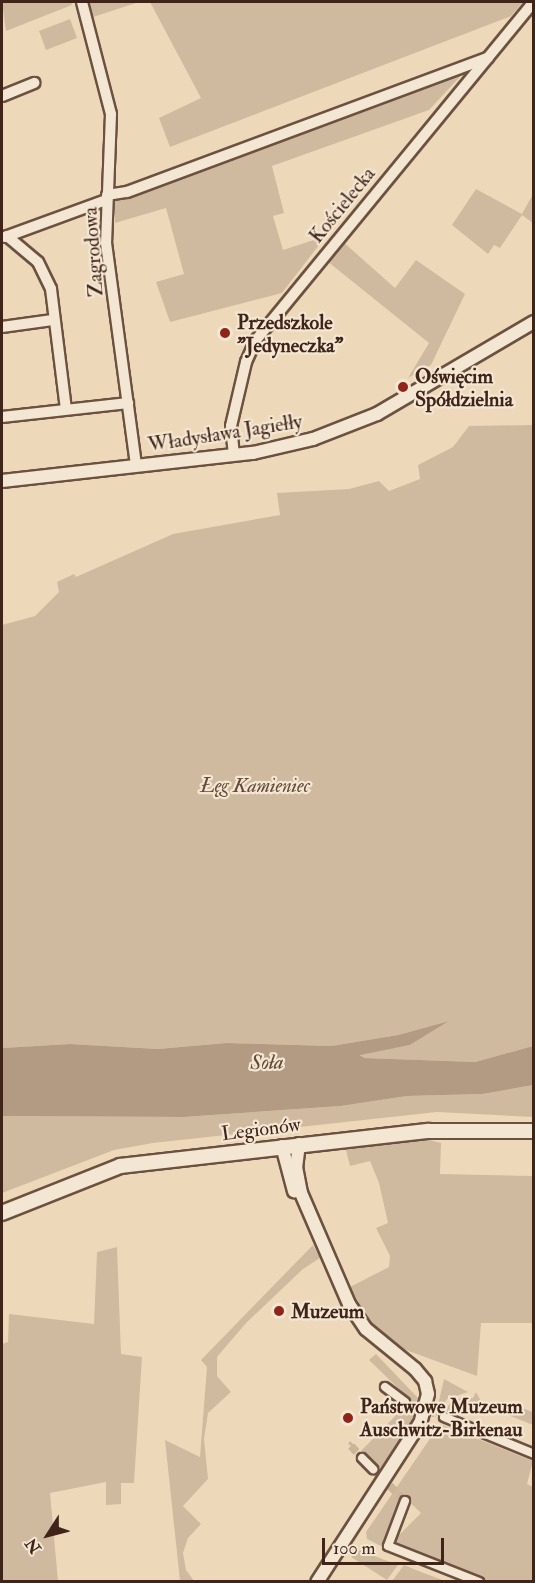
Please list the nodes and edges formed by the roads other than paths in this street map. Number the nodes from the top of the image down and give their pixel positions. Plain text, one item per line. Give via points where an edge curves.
1 (82, 2) edge
2 (534, 2) edge
3 (491, 57) junction
4 (35, 83) dead end
5 (2, 96) edge
6 (107, 197) junction
7 (4, 237) edge
8 (53, 320) junction
9 (534, 322) edge
10 (2, 327) edge
11 (128, 403) junction
12 (66, 409) junction
13 (2, 417) edge
14 (234, 455) junction
15 (136, 466) junction
16 (2, 481) edge
17 (534, 1131) edge
18 (299, 1144) junction
19 (282, 1146) junction
20 (2, 1213) edge
21 (318, 1237) junction
22 (385, 1387) dead end
23 (405, 1402) tunnel mouth
24 (444, 1417) tunnel mouth
25 (534, 1454) edge
26 (362, 1458) tunnel mouth
27 (373, 1469) tunnel mouth
28 (405, 1501) dead end
29 (317, 1581) edge
30 (479, 1581) edge

1 - 6 street, Zagrodowa via 111,114
2 - 3 street, Kościelecka
3 - 6 street
3 - 14 street, Kościelecka via 414,143 256,340 246,362 231,426
4 - 5 street
6 - 7 street
6 - 11 street, Zagrodowa via 106,243
7 - 8 street via 38,262 51,289
8 - 10 street
8 - 12 street
9 - 14 street, Władysława Jagiełły via 360,422 294,445
11 - 12 street
11 - 15 street, Zagrodowa
12 - 13 street
14 - 15 street, Władysława Jagiełły
15 - 16 street, Władysława Jagiełły
17 - 18 main road, Legionów via 429,1131
18 - 19 main road, Legionów
18 - 21 street via 297,1178
19 - 20 main road, Legionów via 120,1166
19 - 21 street via 290,1184
21 - 29 street via 360,1322 415,1369 425,1381 428,1394 420,1423
22 - 23 street
24 - 25 street
26 - 27 street
28 - 30 street via 388,1546

